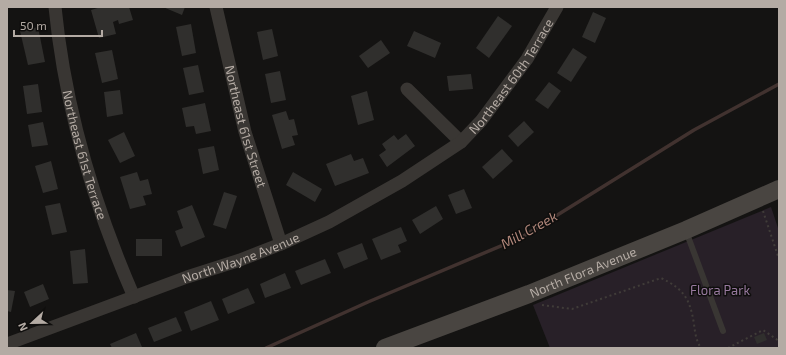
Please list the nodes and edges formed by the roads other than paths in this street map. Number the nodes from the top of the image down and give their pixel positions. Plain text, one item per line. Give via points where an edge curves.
1 (55, 7) edge
2 (216, 7) edge
3 (557, 7) edge
4 (407, 89) dead end
5 (461, 142) junction
6 (779, 189) edge
7 (686, 230) junction
8 (281, 244) junction
9 (134, 296) junction
10 (723, 331) dead end
11 (7, 344) edge
12 (385, 348) edge

1 - 9 street, Northeast 61st Terrace via 66,88 85,168 101,218
2 - 8 street, Northeast 61st Street via 245,132
3 - 5 street, Northeast 60th Terrace via 527,59 481,121
4 - 5 street
5 - 8 street, North Wayne Avenue via 366,202
6 - 7 street, North Flora Avenue
7 - 10 lane
7 - 12 street, North Flora Avenue via 529,294
8 - 9 street, North Wayne Avenue
9 - 11 street, North Wayne Avenue

